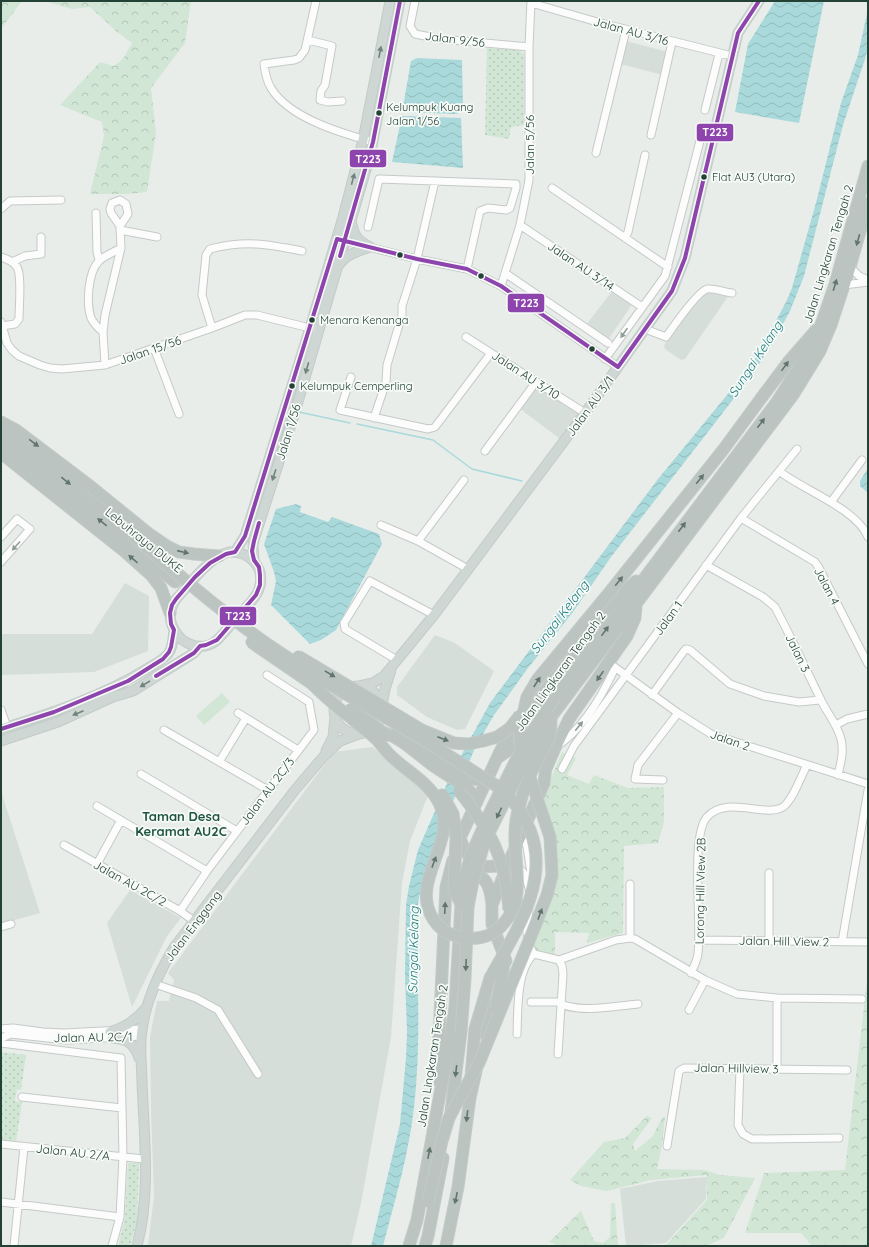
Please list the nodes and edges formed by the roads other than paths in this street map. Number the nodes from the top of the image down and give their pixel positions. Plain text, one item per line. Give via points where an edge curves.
1 (316, 1) edge
2 (390, 1) edge
3 (400, 1) edge
4 (415, 1) edge
5 (759, 1) edge
6 (531, 2) edge
7 (626, 30) junction
8 (308, 40) junction
9 (672, 42) junction
10 (529, 47) junction
11 (719, 54) junction
12 (732, 56) junction
13 (342, 101) dead end
14 (705, 110) dead end
15 (651, 135) dead end
16 (701, 137) dead end
17 (364, 140) junction
18 (373, 142) junction
19 (596, 153) dead end
20 (645, 155) dead end
21 (868, 166) edge
22 (435, 181) junction
23 (552, 188) dead end
24 (61, 200) dead end
25 (868, 203) edge
26 (1, 210) edge
27 (96, 213) dead end
28 (350, 218) junction
29 (520, 225) junction
30 (368, 227) dead end
31 (41, 237) dead end
32 (157, 237) dead end
33 (624, 238) junction
34 (341, 240) junction
35 (121, 248) junction
36 (370, 248) junction
37 (302, 251) dead end
38 (1, 257) edge
39 (417, 259) junction
40 (99, 260) junction
41 (12, 262) junction
42 (668, 267) junction
43 (850, 267) junction
44 (467, 269) junction
45 (335, 272) junction
46 (505, 273) junction
47 (868, 281) edge
48 (844, 285) junction
49 (501, 286) junction
50 (732, 293) dead end
51 (642, 307) junction
52 (822, 322) junction
53 (1, 324) edge
54 (212, 328) junction
55 (314, 329) junction
56 (645, 329) junction
57 (103, 332) junction
58 (466, 337) dead end
59 (608, 343) dead end
60 (154, 348) junction
61 (491, 352) junction
62 (605, 359) junction
63 (105, 365) junction
64 (618, 368) junction
65 (351, 377) dead end
66 (536, 382) junction
67 (585, 413) junction
68 (179, 414) dead end
69 (374, 418) junction
70 (1, 422) edge
71 (1, 430) edge
72 (1, 442) edge
73 (797, 449) dead end
74 (485, 451) dead end
75 (1, 453) edge
76 (862, 460) dead end
77 (779, 471) junction
78 (464, 480) dead end
79 (831, 502) junction
80 (741, 518) junction
81 (381, 525) dead end
82 (1, 537) edge
83 (868, 537) edge
84 (418, 541) junction
85 (235, 552) junction
86 (219, 556) junction
87 (254, 560) junction
88 (656, 561) junction
89 (1, 562) edge
90 (706, 565) junction
91 (468, 570) junction
92 (636, 605) junction
93 (170, 613) junction
94 (434, 615) junction
95 (174, 630) junction
96 (200, 646) junction
97 (282, 654) junction
98 (395, 663) junction
99 (868, 664) edge
100 (612, 665) junction
101 (267, 675) dead end
102 (626, 676) junction
103 (312, 684) junction
104 (359, 686) junction
105 (547, 687) junction
106 (652, 695) junction
107 (820, 700) junction
108 (382, 708) junction
109 (532, 708) junction
110 (1, 710) edge
111 (238, 713) dead end
112 (678, 713) junction
113 (868, 714) edge
114 (551, 717) junction
115 (246, 718) junction
116 (335, 718) junction
117 (569, 719) junction
118 (836, 725) junction
119 (4, 728) edge
120 (164, 730) dead end
121 (362, 733) junction
122 (377, 740) junction
123 (1, 741) edge
124 (555, 748) junction
125 (298, 750) junction
126 (536, 754) junction
127 (324, 756) junction
128 (497, 758) junction
129 (219, 762) junction
130 (438, 763) junction
131 (807, 765) junction
132 (562, 769) dead end
133 (545, 772) junction
134 (141, 774) dead end
135 (838, 775) junction
136 (488, 778) junction
137 (663, 780) dead end
138 (469, 783) junction
139 (868, 784) edge
140 (268, 790) junction
141 (868, 790) edge
142 (477, 802) junction
143 (97, 806) dead end
144 (122, 820) junction
145 (237, 831) junction
146 (523, 832) junction
147 (460, 838) junction
148 (64, 845) dead end
149 (97, 864) junction
150 (508, 864) junction
151 (207, 871) junction
152 (769, 873) dead end
153 (630, 884) dead end
154 (446, 886) junction
155 (531, 895) junction
156 (460, 904) junction
157 (492, 905) junction
158 (180, 911) junction
159 (194, 921) junction
160 (11, 924) dead end
161 (1, 927) edge
162 (526, 928) junction
163 (630, 938) junction
164 (699, 940) junction
165 (769, 941) junction
166 (842, 942) junction
167 (868, 942) edge
168 (534, 954) junction
169 (559, 960) junction
170 (691, 973) junction
171 (705, 980) junction
172 (155, 984) junction
173 (520, 985) junction
174 (777, 998) junction
175 (862, 999) dead end
176 (496, 1000) junction
177 (519, 1002) junction
178 (531, 1002) dead end
179 (561, 1004) junction
180 (638, 1004) dead end
181 (146, 1008) junction
182 (689, 1010) dead end
183 (494, 1028) junction
184 (1, 1029) edge
185 (456, 1032) junction
186 (142, 1033) junction
187 (111, 1034) junction
188 (517, 1034) dead end
189 (1, 1042) edge
190 (558, 1054) dead end
191 (142, 1067) junction
192 (740, 1068) junction
193 (777, 1069) junction
194 (846, 1070) dead end
195 (258, 1074) dead end
196 (22, 1097) dead end
197 (470, 1098) junction
198 (439, 1100) junction
199 (122, 1108) junction
200 (839, 1138) dead end
201 (1, 1144) edge
202 (667, 1146) dead end
203 (24, 1147) junction
204 (123, 1157) junction
205 (144, 1159) junction
206 (1, 1202) edge
207 (18, 1204) junction
208 (120, 1217) junction
209 (428, 1243) edge
210 (14, 1246) edge
211 (112, 1246) edge
212 (136, 1246) edge
213 (409, 1246) edge
214 (419, 1246) edge
215 (446, 1246) edge

1 - 8 street
17 -> 2 main road, Jalan 1/56
3 - 18 main road, Jalan 1/56
4 - 10 street, Jalan 9/56 via 410,26 415,34 441,39
5 - 12 main road, Jalan AU 3/1 via 738,33
6 - 7 street, Jalan AU 3/16
6 - 10 street, Jalan 5/56
7 - 9 street, Jalan AU 3/16
7 - 19 street
8 - 13 street via 332,46 320,100
8 - 17 street via 306,50 300,58 264,64 271,88 298,114
9 - 11 street, Jalan AU 3/16
9 - 15 street
10 - 29 street, Jalan 5/56 via 529,180
11 - 12 street, Jalan AU 3/16
11 - 14 street
12 - 56 main road, Jalan AU 3/1 via 685,258 672,291
16 - 42 street
17 - 18 street
34 -> 17 main road, Jalan 1/56
18 - 28 main road, Jalan 1/56
20 - 33 street via 628,232
52 -> 21 highway, Jalan Lingkaran Tengah 2
22 - 30 street via 379,179
22 - 39 street
22 - 44 street via 516,184 510,208 488,208 480,211
23 - 33 street
24 - 26 street via 10,201
25 -> 43 highway, Jalan Lingkaran Tengah 2
27 - 40 street
28 - 34 main road, Jalan 1/56
28 - 36 main road via 356,236
29 - 46 street, Jalan 5/56
29 - 51 street, Jalan AU 3/14
31 - 41 street via 41,254 25,256
32 - 35 street via 120,228
33 - 42 street
34 - 36 street
34 - 45 main road, Jalan 1/56
34 - 55 main road, Jalan 1/56
35 - 40 street
35 - 57 street
36 - 39 street
36 - 45 main road via 349,256
37 - 54 street via 268,244 246,243 210,249 206,255 202,295
38 - 41 street
39 - 44 street
39 - 69 street via 402,306 402,315 387,365 386,382
40 - 57 street via 90,276 90,306 91,317
41 - 53 street via 19,275 19,319 15,324
42 - 51 street via 665,276
43 - 47 street
43 - 48 highway, Jalan Lingkaran Tengah 2
44 - 49 street
45 - 55 main road, Jalan 1/56
46 - 49 street, Jalan 5/56
46 - 59 street
47 - 48 street
48 - 92 highway, Jalan Lingkaran Tengah 2 via 820,351 793,395
49 - 62 street
50 - 56 street via 706,290 698,295 666,337
51 -> 62 street
88 -> 52 highway, Jalan Lingkaran Tengah 2 via 787,388 811,349
183 -> 52 highway, bridge via 547,895 552,875 550,837 521,750 520,735 527,697 537,680 609,593
53 - 63 street, Jalan 15/56 via 12,350 29,362 62,369
54 - 55 street, Jalan 15/56 via 250,314
54 - 60 street, Jalan 15/56
55 - 85 main road, Jalan 1/56 via 245,536
55 -> 87 main road, Jalan 1/56 via 295,412 254,540
56 - 64 main road, Jalan AU 3/1
57 - 63 street
58 - 61 street, Jalan AU 3/10
60 - 63 street, Jalan 15/56
60 - 68 street
61 - 66 street, Jalan AU 3/10
61 - 69 street via 432,429
62 - 64 street
64 - 67 main road, Jalan AU 3/1
65 - 69 street via 340,410
66 - 67 street, Jalan AU 3/10
66 - 74 street
67 - 91 main road, Jalan AU 3/1
70 -> 86 highway via 16,430 167,546 179,552
71 -> 97 highway, Lebuhraya DUKE, bridge via 183,579
103 -> 72 highway, Lebuhraya DUKE, bridge via 242,636
73 - 77 street, Jalan 1
93 -> 75 highway via 164,595 152,576
76 - 79 street
77 - 79 street
77 - 80 street, Jalan 1
78 - 84 street
79 - 83 street via 855,519 866,530
80 - 90 street, Jalan 1
80 - 99 street, Jalan 4 via 815,562
81 - 84 street
82 -> 89 street via 17,519 30,529
84 - 91 street
85 - 86 main road
85 - 87 main road via 245,554
86 - 93 main road via 176,599
87 - 96 main road via 261,577 256,595 217,640
88 - 105 highway via 610,604
156 -> 88 highway, Jalan Lingkaran Tengah 2, bridge via 472,855 524,744 556,696
90 - 102 street, Jalan 1
90 - 107 street, Jalan 3 via 763,597 775,607
91 - 94 main road, Jalan AU 3/1
92 - 100 highway via 635,618
92 - 114 highway, Jalan Lingkaran Tengah 2
93 - 95 main road
94 - 98 main road, Jalan AU 3/1
94 - 98 street via 370,581 344,623 345,629
95 - 96 main road via 183,641
95 - 119 main road via 171,647 163,659 128,681 54,712
96 -> 123 main road via 194,653 133,691 113,697 58,722
97 -> 105 highway, bridge via 299,656 422,730 454,743 483,742 497,737 510,728
97 - 197 highway, Lebuhraya DUKE, bridge via 500,788 513,801 531,832 537,864 534,886 529,904 490,978 475,1029
98 - 104 main road, Jalan AU 3/1 via 384,676 373,683
98 - 108 main road, Jalan AU 3/1 via 385,689
100 - 102 street, Jalan 2
100 -> 117 highway
124 -> 100 street via 568,739 589,713 608,684
101 - 125 street, Jalan AU 2C/3 via 309,702 314,730
102 - 106 street, Jalan 2
102 - 132 street, Jalan 1 via 574,746
103 - 122 highway, bridge
103 - 183 highway, bridge via 340,701 447,778 487,830 501,861 508,896 509,920
104 - 108 main road via 371,690
104 - 116 main road via 344,690 338,696 335,702
105 - 109 highway
106 - 107 street via 686,649 730,684 764,696 799,702
106 - 112 street, Jalan 2
107 - 118 street, Jalan 3
108 - 121 main road via 380,720
108 - 130 highway via 394,729
109 - 117 highway via 533,726 542,730
109 - 128 highway
110 - 119 street
111 - 115 street
112 - 131 street, Jalan 2 via 711,734
112 - 137 street via 638,765 635,779
113 - 118 street via 847,719
114 -> 122 highway, bridge via 550,736 527,781 520,805 515,832 517,887 513,908 499,928 480,938 462,938 448,933 433,919 427,906 426,889 443,837 444,825 440,804 428,788 389,755
114 -> 185 highway, Jalan Lingkaran Tengah 2, bridge via 532,746 479,857 468,907 465,979
115 - 125 street
115 - 129 street
116 - 121 main road via 344,730
116 - 127 main road, Jalan Enggang via 333,736
117 - 124 highway
118 - 135 street, Jalan 3 via 841,739 842,755
120 - 129 street
121 - 127 main road, Jalan Enggang via 340,741
121 - 130 highway via 385,732
122 - 156 highway, bridge via 415,766 438,787 446,799 455,826 454,890
124 - 126 street
124 - 133 highway
125 - 140 street, Jalan AU 2C/3
126 - 128 highway via 527,749 517,748
126 - 133 highway
127 - 159 main road, Jalan Enggang
128 - 136 highway
129 - 140 street
130 - 138 highway
131 - 135 street, Jalan 2
131 - 164 street, Lorong Hill View 2B via 789,800 783,806 776,810 729,807 714,812 702,826 698,844
133 - 146 highway via 544,783
134 - 145 street
135 - 139 street, Jalan 2
136 - 138 highway
136 - 142 highway
138 - 142 highway
140 - 145 street, Jalan AU 2C/3
141 - 166 street
142 - 147 highway
143 - 144 street
144 - 149 street
144 - 151 street
145 - 151 street, Jalan AU 2C/3
146 - 150 highway
146 - 155 street via 531,866
147 - 150 highway via 468,858 474,863 484,867
147 - 154 highway
148 - 149 street, Jalan AU 2C/2
149 - 158 street, Jalan AU 2C/2
150 - 155 street via 521,869 525,874
150 - 157 highway
151 - 158 street, Jalan AU 2C/3
152 - 165 street
153 - 163 street
154 - 157 highway via 462,873 479,876 488,884
198 -> 154 highway via 437,1073
155 - 162 street
156 - 185 highway, Jalan Lingkaran Tengah 2 via 454,1007
157 - 176 highway via 492,924 506,963
158 - 159 street, Jalan AU 2C/2
159 - 172 main road, Jalan Enggang via 168,958
160 - 161 street
162 - 168 street via 527,940
162 - 173 street via 519,955
163 - 169 street via 616,940
163 - 170 street
164 - 165 street, Jalan Hill View 2
164 - 170 street, Lorong Hill View 2B via 698,954
165 - 166 street, Jalan Hill View 2
166 - 167 street, Jalan Hill View 2
168 - 169 street
168 - 173 street via 525,964
169 - 179 street via 563,974
170 - 171 street
171 - 174 street via 737,994
171 - 182 street
172 - 181 main road, Jalan Enggang
172 - 195 street via 196,998 218,1010
173 - 177 street
174 - 175 street
174 - 193 street
176 - 177 street
176 - 197 highway
177 - 188 street
178 - 179 street
179 - 180 street via 574,1008
179 - 190 street
181 - 186 main road, Jalan Enggang
181 - 187 main road via 140,1016
183 - 214 highway, bridge via 479,1063 449,1118 435,1168
184 - 187 street, Jalan AU 2C/1
185 - 198 highway, Jalan Lingkaran Tengah 2
185 -> 209 highway, Jalan Lingkaran Tengah 2 via 452,1103
186 - 187 street, Jalan AU 2C/1
186 - 191 main road, Jalan Enggang
187 - 189 street, Jalan AU 2C/1 via 67,1040 10,1034 2,1038
187 - 191 main road via 132,1044
189 - 199 street, Jalan AU 2C/1 via 121,1058
191 - 205 main road, Jalan Enggang
192 - 193 street, Jalan Hillview 3
192 - 200 street via 738,1125 743,1134 752,1139
192 - 202 street, Jalan Hillview 3 via 687,1067 679,1071
193 - 194 street, Jalan Hillview 3
196 - 199 street
197 -> 215 highway via 458,1187
213 -> 198 highway, Jalan Lingkaran Tengah 2 via 417,1220
199 - 204 street
201 - 203 street, Jalan AU 2/A
203 - 204 street, Jalan AU 2/A
203 - 207 street
204 - 205 street, Jalan AU 2/A
204 - 208 street
205 - 212 main road, Jalan Enggang via 142,1219
206 - 207 street
207 - 208 street
207 - 210 street
208 - 211 street

